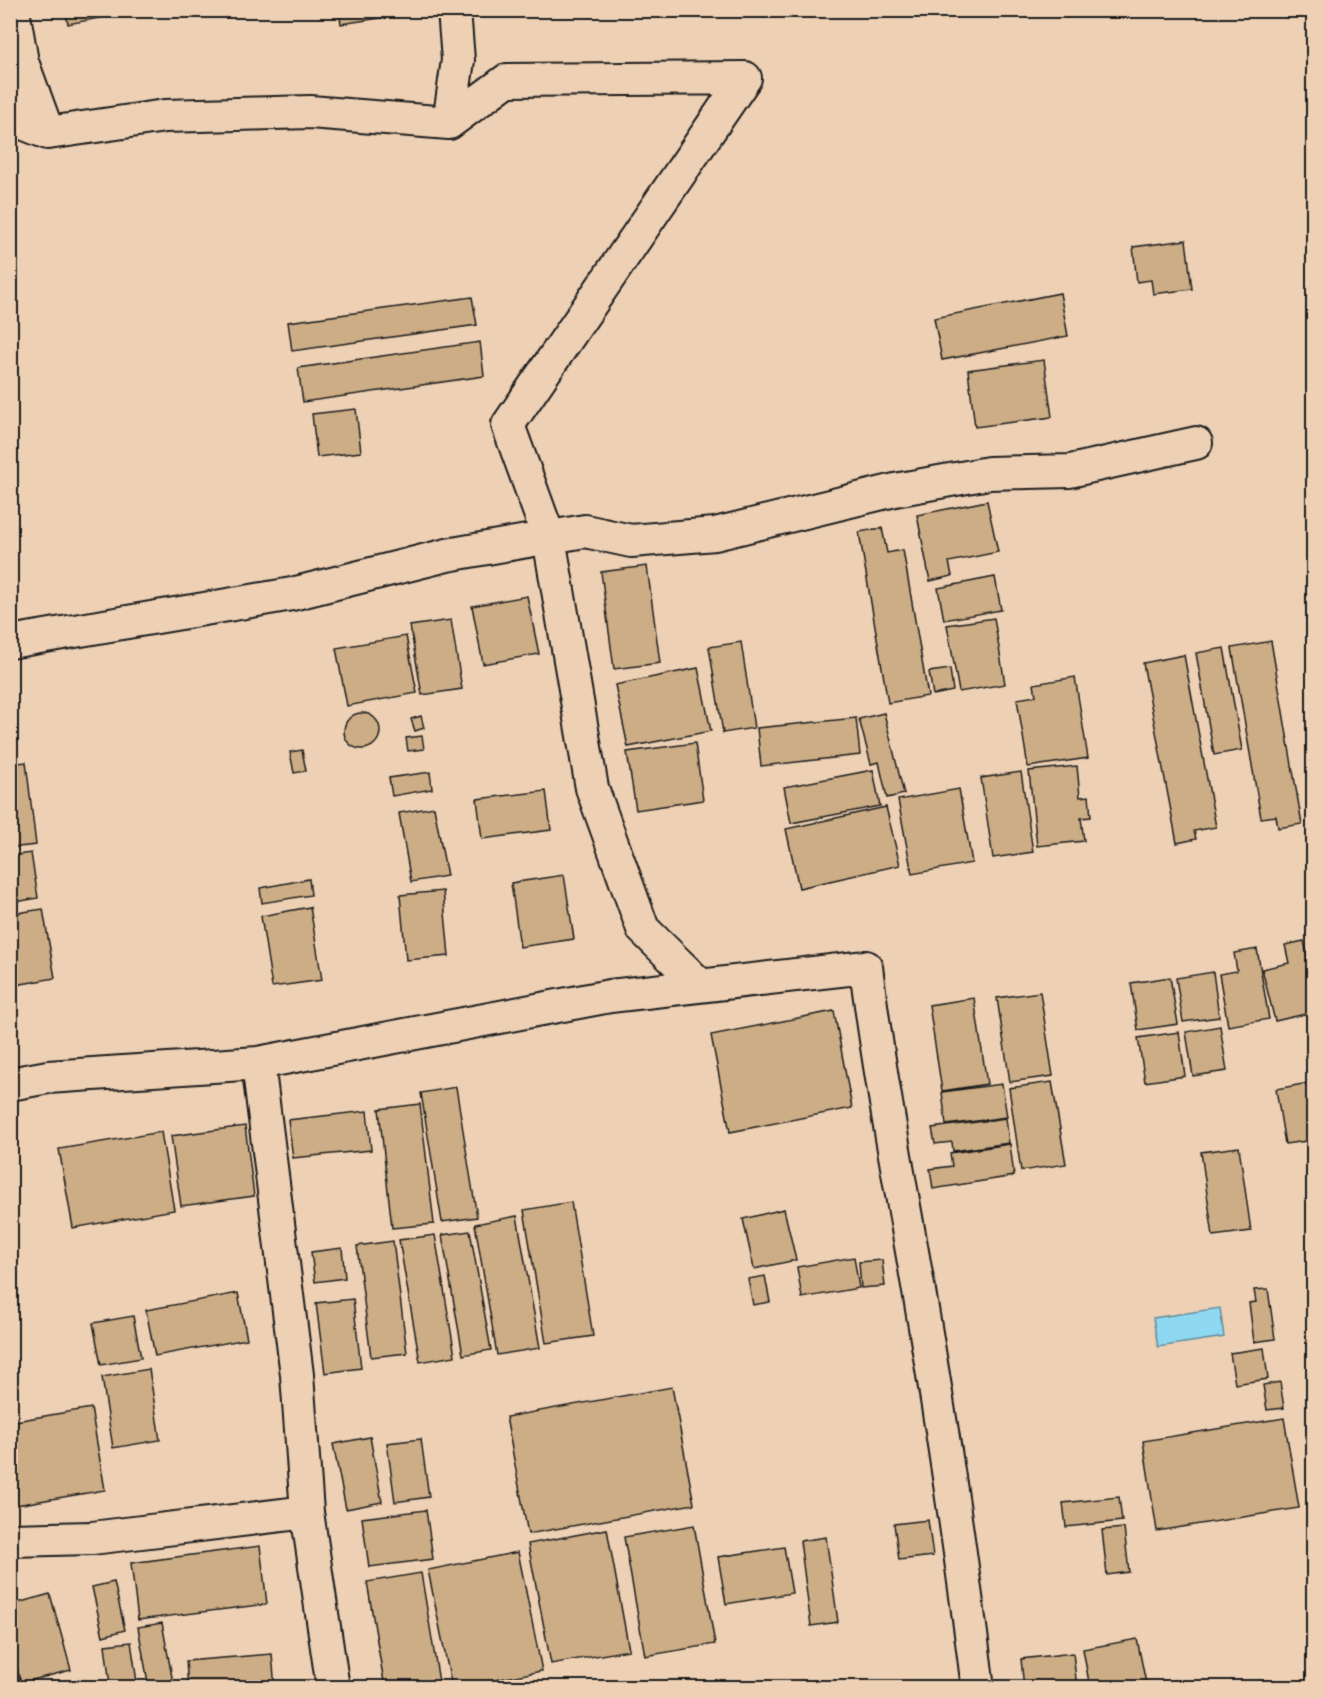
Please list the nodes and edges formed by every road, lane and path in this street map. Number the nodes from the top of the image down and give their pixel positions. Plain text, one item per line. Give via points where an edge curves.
1 (13, 10) edge
2 (454, 10) edge
3 (16, 68) edge
4 (10, 118) edge
5 (449, 123) junction
6 (48, 133) junction
7 (1196, 443) dead end
8 (549, 538) junction
9 (10, 642) edge
10 (700, 985) junction
11 (258, 1063) junction
12 (10, 1084) edge
13 (307, 1512) junction
14 (10, 1540) edge
15 (333, 1688) edge
16 (978, 1688) edge

1 - 3 street
2 - 5 street via 458,60
3 - 6 street
4 - 6 street
5 - 6 street via 310,112 165,116
5 - 8 street via 507,80 745,78 508,425
7 - 8 street via 1070,471 989,473 896,490 715,534 631,541 585,531
8 - 9 street via 447,555 292,594
8 - 10 street via 592,788 643,929
10 - 11 street via 610,996
10 - 16 street via 866,967 879,1074 958,1531
11 - 12 street via 48,1077
11 - 13 street via 297,1375
13 - 14 street via 92,1538
13 - 15 street

